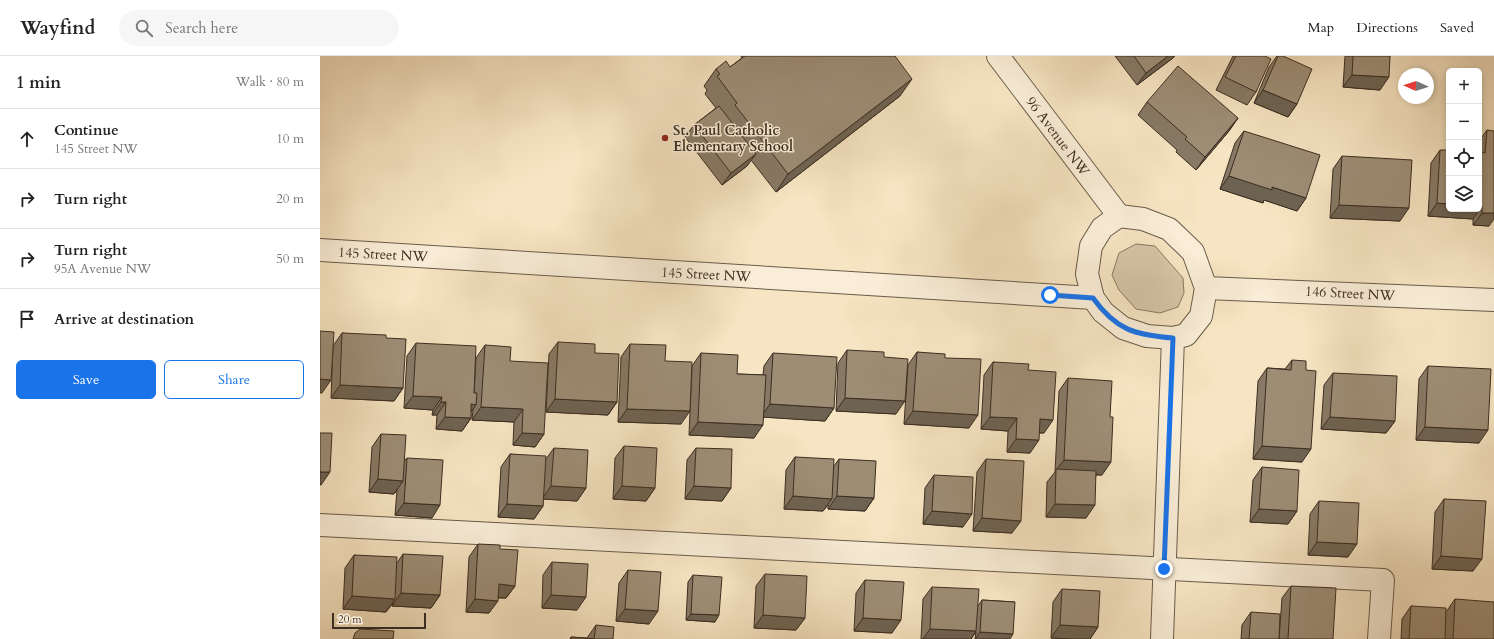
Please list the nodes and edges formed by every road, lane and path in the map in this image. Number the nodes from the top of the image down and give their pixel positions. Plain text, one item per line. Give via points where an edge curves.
1 (998, 56) edge
2 (1119, 216) junction
3 (320, 250) edge
4 (1206, 288) junction
5 (1093, 298) junction
6 (1494, 300) edge
7 (1173, 338) junction
8 (320, 525) edge
9 (1164, 569) junction
10 (1162, 639) edge
11 (1380, 639) edge

1 - 2 street, 96 Avenue NW
2 - 4 street via 1143,219 1169,229 1193,252
2 - 5 street via 1102,228 1091,246 1087,274
3 - 5 street, 145 Street NW
4 - 6 street, 146 Street NW
4 - 7 street via 1202,316 1186,335
5 - 7 street via 1103,312 1123,328 1147,336
7 - 9 street
8 - 9 street
9 - 10 street
9 - 11 street via 1383,580

